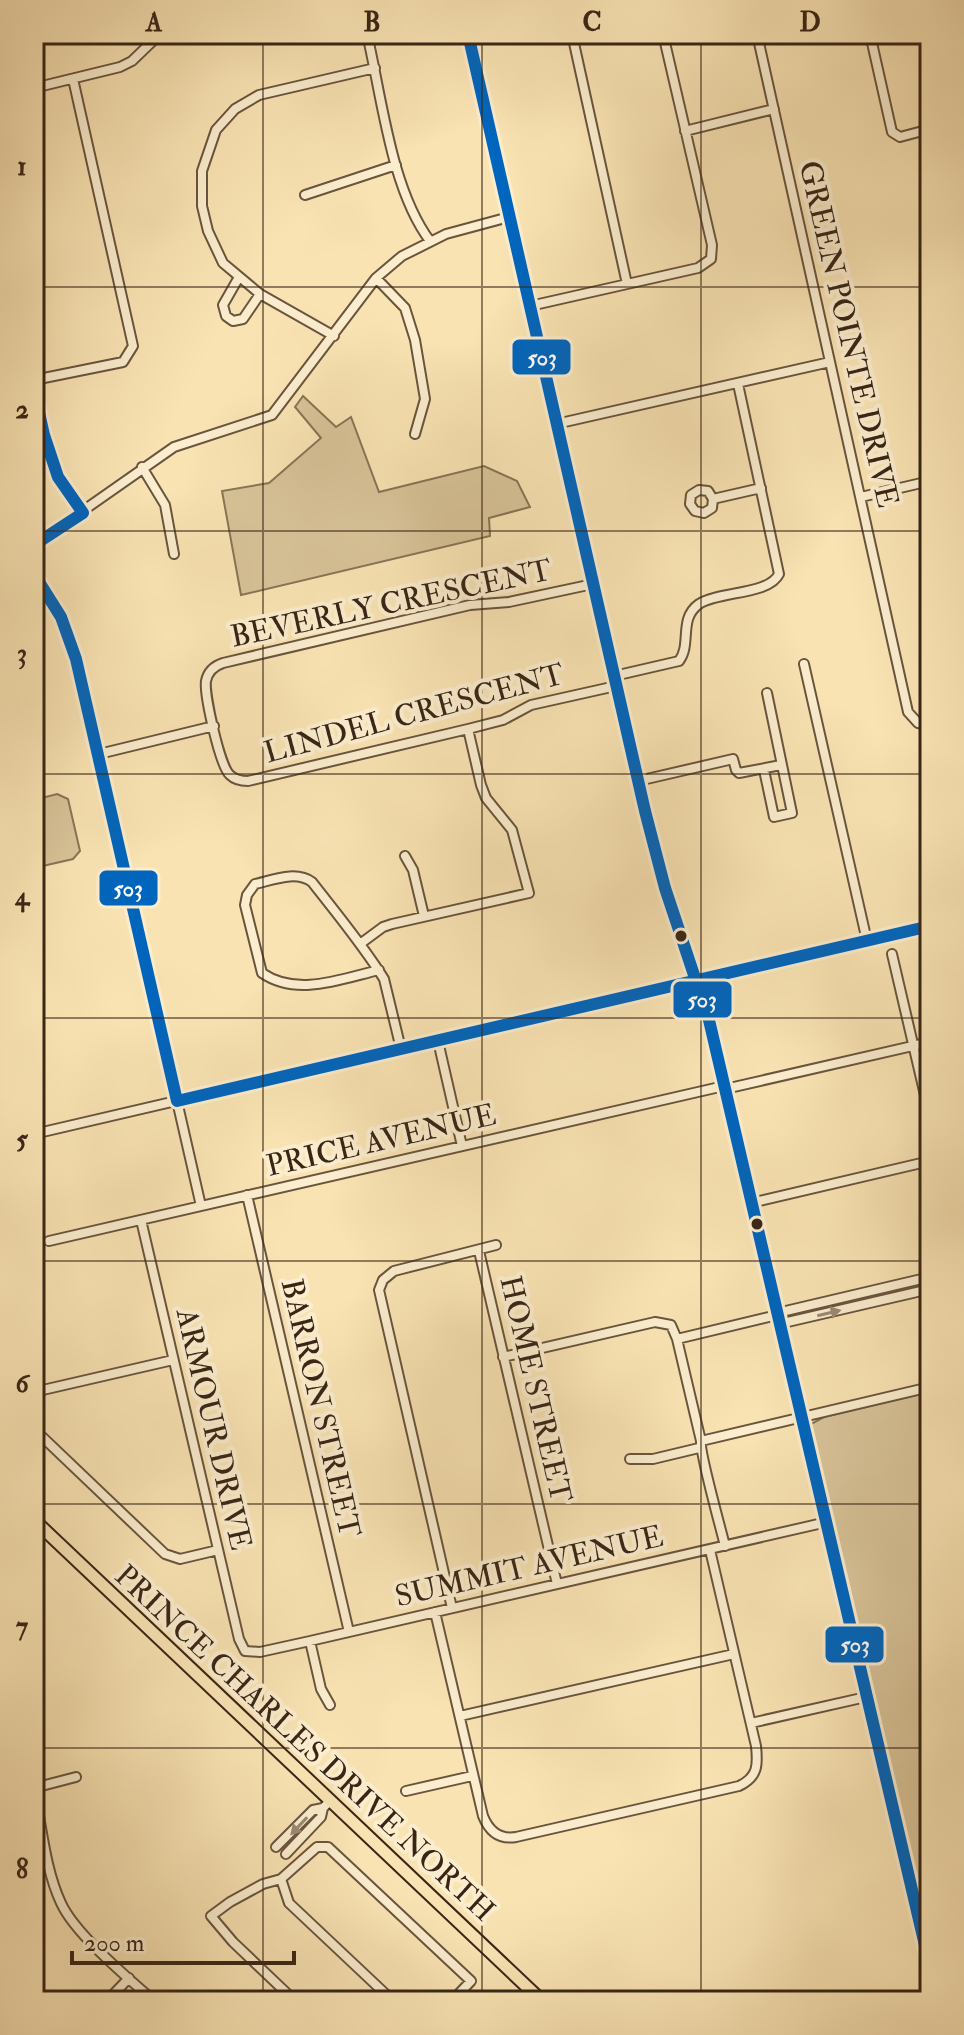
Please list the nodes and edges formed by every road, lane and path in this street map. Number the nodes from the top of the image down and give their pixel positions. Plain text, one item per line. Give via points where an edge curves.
1 (160, 34) edge
2 (367, 34) edge
3 (497, 34) edge
4 (572, 34) edge
5 (663, 34) edge
6 (757, 34) edge
7 (870, 34) edge
8 (469, 37) edge
9 (375, 68) junction
10 (73, 79) junction
11 (34, 88) edge
12 (774, 109) junction
13 (930, 129) edge
14 (685, 131) junction
15 (396, 165) junction
16 (305, 195) dead end
17 (509, 217) junction
18 (430, 241) junction
19 (239, 277) junction
20 (376, 278) junction
21 (627, 284) junction
22 (260, 294) junction
23 (530, 306) junction
24 (334, 336) junction
25 (830, 362) junction
26 (34, 380) edge
27 (738, 384) junction
28 (34, 390) edge
29 (556, 424) junction
30 (415, 434) dead end
31 (39, 437) edge
32 (142, 467) junction
33 (930, 481) edge
34 (761, 488) junction
35 (861, 497) junction
36 (713, 499) dead end
37 (83, 513) junction
38 (34, 545) edge
39 (174, 554) dead end
40 (34, 574) edge
41 (593, 584) junction
42 (804, 664) dead end
43 (615, 681) junction
44 (767, 693) dead end
45 (930, 725) edge
46 (214, 726) junction
47 (468, 729) junction
48 (99, 754) junction
49 (781, 765) junction
50 (764, 770) junction
51 (638, 781) junction
52 (405, 856) dead end
53 (424, 916) junction
54 (930, 926) edge
55 (867, 941) junction
56 (360, 944) junction
57 (892, 954) dead end
58 (379, 970) junction
59 (724, 975) junction
60 (696, 982) junction
61 (705, 1007) junction
62 (438, 1041) junction
63 (930, 1042) edge
64 (914, 1045) junction
65 (401, 1049) junction
66 (724, 1087) junction
67 (177, 1101) junction
68 (930, 1117) edge
69 (34, 1134) edge
70 (462, 1146) junction
71 (930, 1161) edge
72 (247, 1195) junction
73 (751, 1203) junction
74 (201, 1206) junction
75 (141, 1220) junction
76 (49, 1241) dead end
77 (496, 1245) dead end
78 (479, 1251) junction
79 (930, 1277) edge
80 (930, 1289) edge
81 (875, 1290) junction
82 (878, 1301) junction
83 (778, 1317) junction
84 (677, 1339) junction
85 (503, 1357) junction
86 (173, 1360) junction
87 (930, 1387) edge
88 (34, 1392) edge
89 (802, 1417) junction
90 (34, 1429) edge
91 (700, 1445) junction
92 (630, 1459) dead end
93 (34, 1520) edge
94 (827, 1522) junction
95 (725, 1546) junction
96 (218, 1550) junction
97 (710, 1550) junction
98 (557, 1584) junction
99 (452, 1608) junction
100 (435, 1612) junction
101 (349, 1632) junction
102 (310, 1641) junction
103 (243, 1649) joint
104 (734, 1654) junction
105 (866, 1697) junction
106 (330, 1705) dead end
107 (460, 1716) junction
108 (751, 1723) junction
109 (472, 1776) junction
110 (76, 1777) dead end
111 (34, 1788) edge
112 (406, 1791) dead end
113 (327, 1804) junction
114 (286, 1854) junction
115 (289, 1872) junction
116 (281, 1879) junction
117 (930, 1967) edge
118 (129, 1978) junction
119 (107, 2001) edge
120 (154, 2001) edge
121 (295, 2001) edge
122 (393, 2001) edge
123 (452, 2001) edge
124 (542, 2001) edge

1 - 10 street via 132,61
2 - 9 street
3 - 8 street
4 - 21 street
5 - 14 street
6 - 12 street, GREEN POINTE DRIVE
7 - 13 street via 892,132 900,137
8 - 17 street
9 - 15 street
9 - 19 street via 259,95 235,109 216,130 202,171 202,206 215,250
10 - 11 street
10 - 26 street via 133,346 123,362
12 - 14 street
12 - 25 street, GREEN POINTE DRIVE
14 - 21 street via 712,256 702,267
15 - 16 street
15 - 18 street via 417,224
17 - 18 street
17 - 23 street
18 - 20 street
19 - 22 street
19 - 22 street via 223,305 226,316 243,319
20 - 24 street
20 - 30 street via 405,308 415,340 425,399
21 - 23 street
22 - 24 street
23 - 29 street
24 - 32 street via 272,415 174,447
25 - 27 street
25 - 35 street, GREEN POINTE DRIVE
27 - 29 street
27 - 34 street
28 - 31 street
29 - 41 street
31 - 37 street
32 - 37 street
32 - 39 street via 165,505
33 - 35 street
34 - 36 street
34 - 43 street, LINDEL CRESCENT via 779,567 776,580 694,608 685,625 679,661
35 - 45 street, GREEN POINTE DRIVE via 909,715
37 - 38 street
40 - 48 street via 72,643
41 - 43 street
41 - 46 street, BEVERLY CRESCENT via 470,605 223,663 206,679
42 - 55 street
43 - 47 street, LINDEL CRESCENT
43 - 51 street
44 - 49 street
46 - 47 street, LINDEL CRESCENT via 226,771 243,781
46 - 48 street
47 - 53 street via 481,785 512,830 529,893
48 - 67 street
49 - 50 street
49 - 50 street via 792,813 774,817
50 - 51 street via 739,773 733,759
51 - 60 street
52 - 53 street
53 - 56 street via 383,927
54 - 55 street
55 - 59 street
56 - 58 street
56 - 58 street via 304,876 255,884 247,895 262,973 272,980 311,986
57 - 64 street
58 - 65 street
59 - 60 street
59 - 61 street
60 - 61 street
60 - 62 street
61 - 66 street
62 - 65 street
62 - 70 street
63 - 64 street, PRICE AVENUE
64 - 66 street, PRICE AVENUE
64 - 68 street
65 - 67 street
66 - 70 street, PRICE AVENUE
66 - 73 street
67 - 69 street
67 - 74 street
70 - 72 street, PRICE AVENUE
71 - 73 street
72 - 74 street, PRICE AVENUE
72 - 101 street, BARRON STREET
73 - 83 street
74 - 75 street, PRICE AVENUE
75 - 76 street, PRICE AVENUE
75 - 86 street, ARMOUR DRIVE
77 - 78 street
78 - 85 street, HOME STREET
78 - 99 street via 394,1271 379,1290
79 - 81 street
80 - 82 street
81 - 82 street
81 - 83 street
83 -> 82 street
83 - 84 street
83 - 89 street
84 - 85 street via 671,1325 655,1322
84 - 91 street
85 - 98 street, HOME STREET
86 - 88 street
86 - 96 street, ARMOUR DRIVE
87 - 89 street
89 - 91 street
89 - 94 street
90 - 96 street via 165,1554 180,1559
91 - 92 street via 653,1459
91 - 95 street
93 - 113 main road, PRINCE CHARLES DRIVE NORTH
94 - 95 street, SUMMIT AVENUE
94 - 105 street
95 - 97 street, SUMMIT AVENUE
96 - 103 street, ARMOUR DRIVE
97 - 98 street, SUMMIT AVENUE
97 - 104 street
98 - 99 street, SUMMIT AVENUE
99 - 100 street, SUMMIT AVENUE
100 - 101 street, SUMMIT AVENUE
100 - 107 street
101 - 102 street, SUMMIT AVENUE
102 - 103 street, SUMMIT AVENUE via 252,1653
102 - 106 street
104 - 107 street
104 - 108 street
105 - 108 street
105 - 117 street
107 - 109 street
108 - 109 street via 758,1764 753,1777 739,1786 511,1838 495,1834 483,1816
109 - 112 street
110 - 111 street
111 - 118 street via 62,1905
113 - 114 street
113 -> 114 street via 313,1810 277,1847
113 - 124 main road, PRINCE CHARLES DRIVE NORTH
114 - 115 street
115 - 116 street
115 - 123 street via 317,1847 328,1847 471,1981
116 - 121 street via 211,1916
116 - 122 street via 289,1903
118 - 119 street
118 - 120 street

